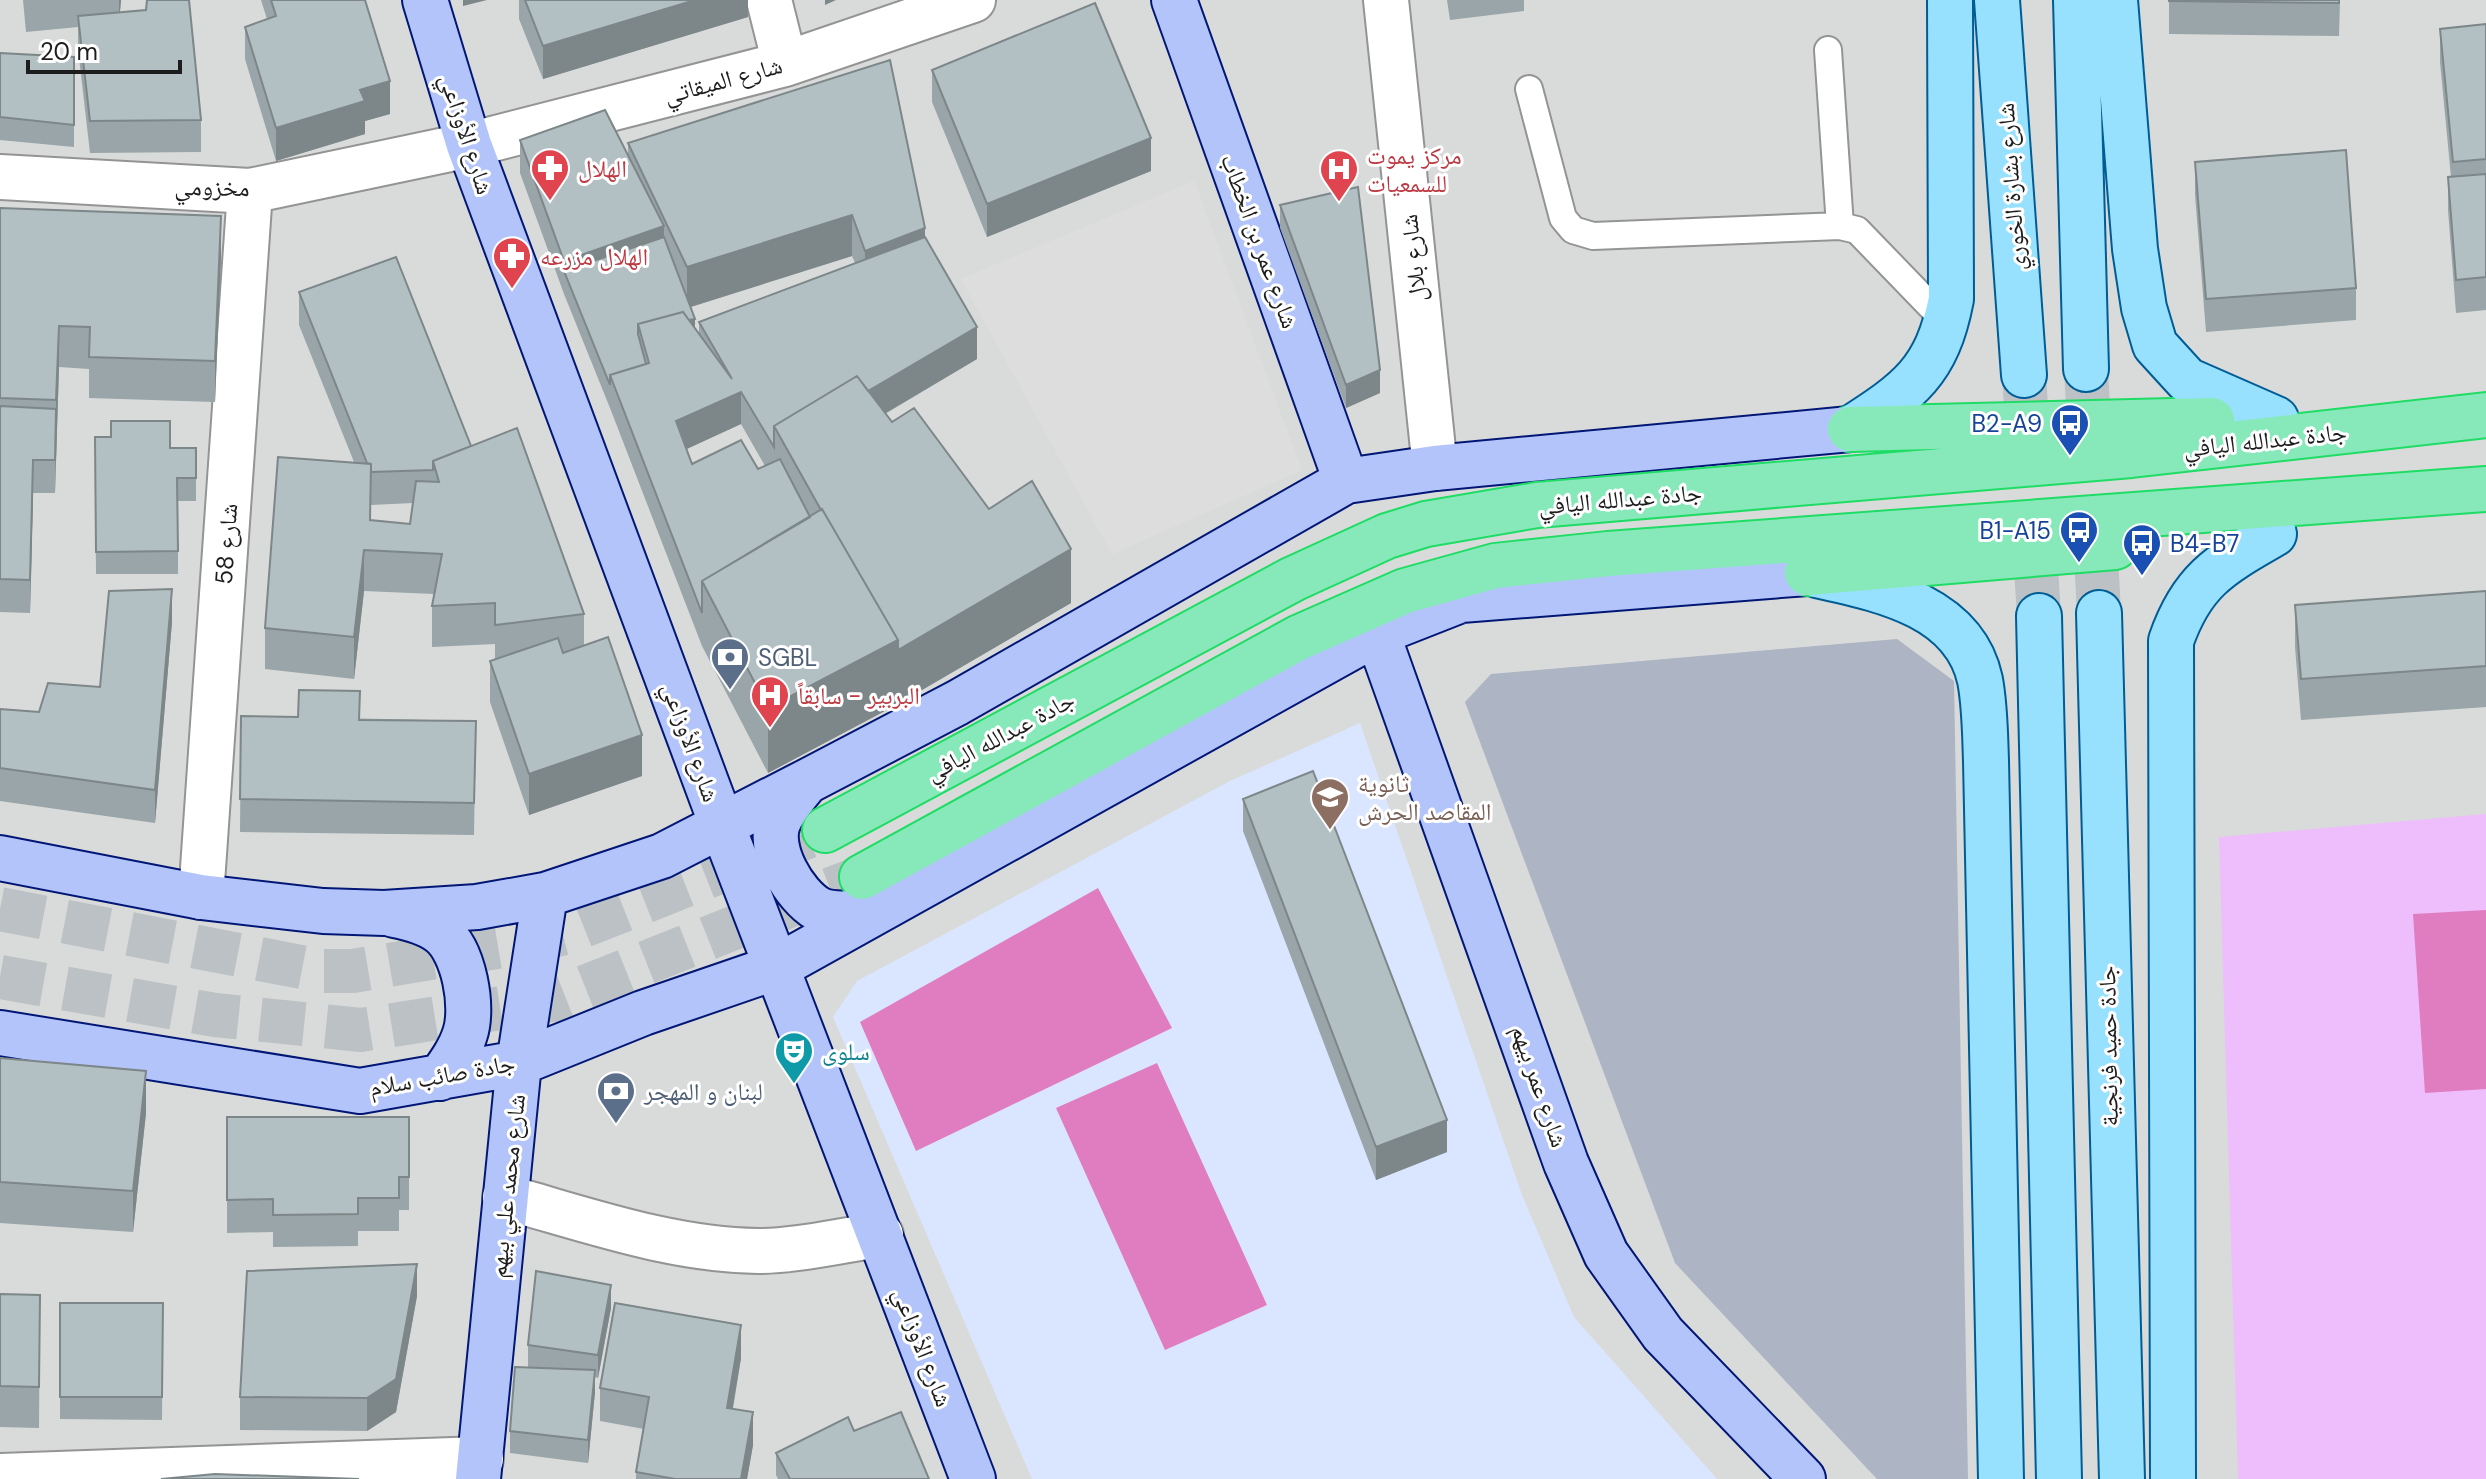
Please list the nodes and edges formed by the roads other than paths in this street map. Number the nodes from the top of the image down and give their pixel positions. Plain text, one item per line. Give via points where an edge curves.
1 (425, 0) edge
2 (769, 0) edge
3 (973, 0) edge
4 (1174, 0) edge
5 (1386, 0) edge
6 (1950, 0) edge
7 (1997, 0) edge
8 (2076, 0) edge
9 (2115, 0) edge
10 (1828, 50) dead end
11 (785, 64) junction
12 (1529, 89) dead end
13 (469, 145) junction
14 (0, 177) edge
15 (250, 191) junction
16 (1840, 226) junction
17 (1946, 322) junction
18 (2086, 369) tunnel mouth
19 (2024, 375) tunnel mouth
20 (2486, 415) edge
21 (2276, 419) junction
22 (1850, 429) junction
23 (1435, 468) junction
24 (1346, 481) junction
25 (2486, 489) edge
26 (2486, 508) edge
27 (2274, 534) junction
28 (1807, 573) junction
29 (2099, 613) tunnel mouth
30 (2039, 616) tunnel mouth
31 (1377, 633) junction
32 (806, 782) junction
33 (722, 825) junction
34 (825, 830) tunnel mouth
35 (0, 858) edge
36 (868, 894) junction
37 (545, 895) junction
38 (201, 897) junction
39 (384, 913) junction
40 (777, 967) junction
41 (0, 1033) edge
42 (519, 1063) junction
43 (440, 1078) junction
44 (505, 1197) junction
45 (881, 1235) junction
46 (479, 1469) edge
47 (0, 1476) edge
48 (973, 1479) edge
49 (1803, 1479) edge
50 (2001, 1479) edge
51 (2059, 1479) edge
52 (2122, 1479) edge
53 (2173, 1479) edge

1 - 13 street, شارع الأوزاعي
2 - 11 street
3 - 11 street, شارع الميقاتي
4 - 24 street, شارع عمر بن الخطاب
5 - 23 street, شارع بلال
6 - 17 main road via 1951,285
7 - 19 main road, شارع بشارة الخوري
8 - 18 main road
9 - 21 main road via 2135,249 2155,345 2187,380
10 - 16 lane
11 - 13 street, شارع الميقاتي
12 - 16 lane via 1563,218 1573,230 1593,236
13 - 15 street, مخزومي
13 - 33 street, شارع الأوزاعي
14 - 15 street, مخزومي
15 - 38 street, شارع 58
16 - 17 lane via 1873,242
17 - 22 main road via 1937,352 1922,375 1902,396
20 - 21 highway
20 - 34 highway, جادة عبدالله اليافي via 2131,455 1537,505 1426,524 1293,579
21 - 22 highway
22 - 23 street, جادة عبدالله اليافي
23 - 24 street, جادة عبدالله اليافي
24 - 32 street, جادة عبدالله اليافي via 957,703
25 - 36 highway via 1608,554 1453,575 1298,638
26 - 27 highway
27 - 28 highway
27 - 53 main road via 2216,567 2197,586 2171,641
28 - 31 street via 1461,600
28 - 50 main road via 1898,595 1923,607 1964,646 1980,677
29 - 52 main road, جادة حميد فرنجية
30 - 51 main road
31 - 36 street
31 - 49 street, شارع عمر بيهم via 1566,1163 1606,1254 1663,1334
32 - 33 street, جادة عبدالله اليافي
32 - 36 street via 777,824 781,860 803,897 818,909 833,913
33 - 37 street via 662,856
33 - 40 street, شارع الأوزاعي
35 - 38 street
36 - 40 street
37 - 39 street via 477,907
37 - 42 street, شارع محمد علي بيهم
38 - 39 street
39 - 43 street via 417,919 442,933 455,951 468,1005 466,1030
40 - 42 street, جادة صائب سلام
40 - 45 street, شارع الأوزاعي
41 - 43 street, جادة صائب سلام via 360,1091
42 - 43 street, جادة صائب سلام
42 - 44 street, شارع محمد علي بيهم
44 - 45 street via 662,1240 731,1250 763,1251
44 - 46 street, شارع محمد علي بيهم
45 - 48 street, شارع الأوزاعي
46 - 47 street

